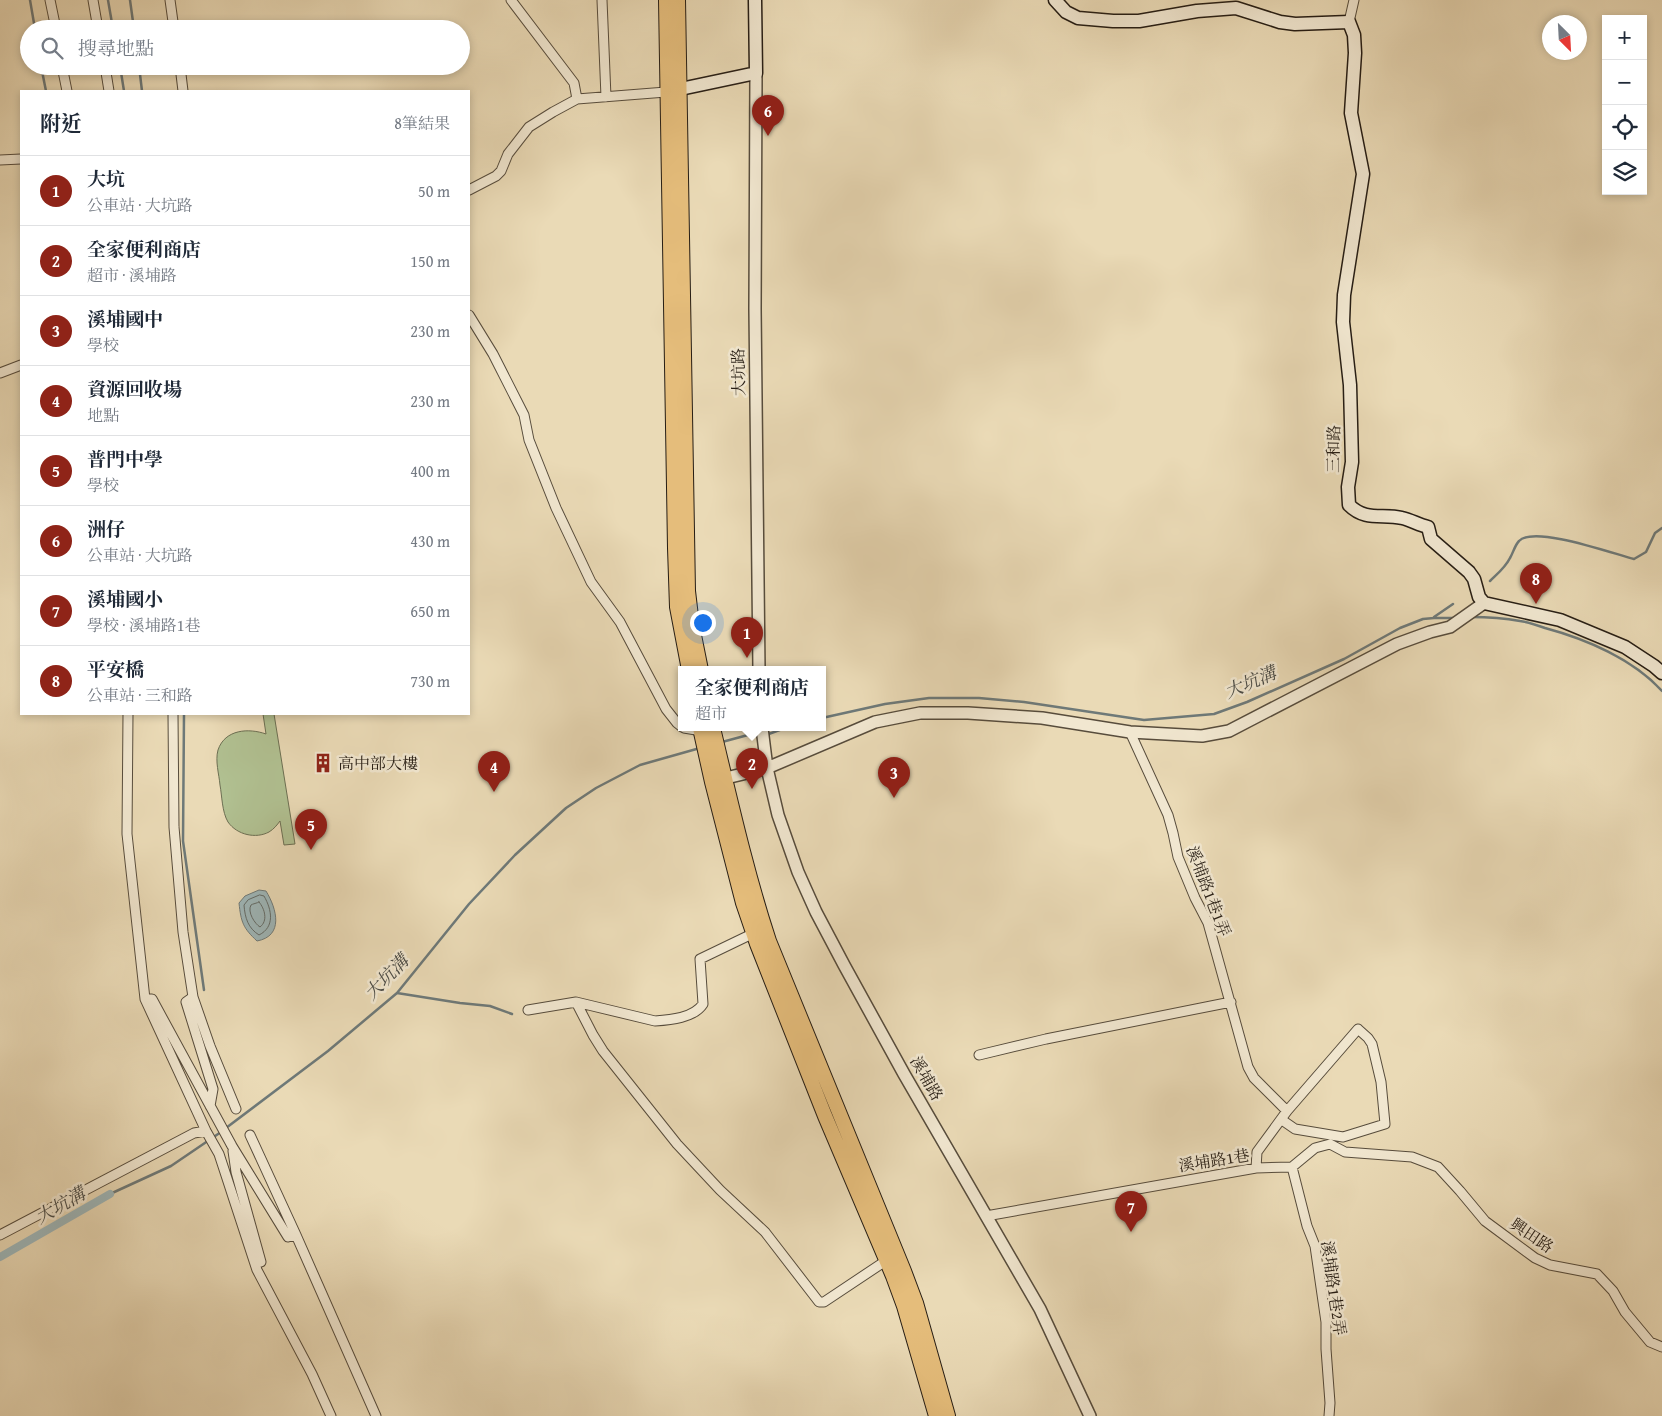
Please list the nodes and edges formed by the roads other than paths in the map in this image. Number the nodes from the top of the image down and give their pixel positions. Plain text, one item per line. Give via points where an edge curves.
1 (50, 0) edge
2 (93, 0) edge
3 (170, 0) edge
4 (512, 0) edge
5 (602, 0) edge
6 (666, 0) edge
7 (678, 0) edge
8 (755, 0) edge
9 (1055, 0) edge
10 (1354, 0) edge
11 (54, 20) edge
12 (96, 20) edge
13 (173, 20) edge
14 (1349, 22) junction
15 (756, 73) junction
16 (64, 75) edge
17 (106, 75) edge
18 (181, 75) edge
19 (67, 90) edge
20 (109, 90) edge
21 (183, 90) edge
22 (672, 91) junction
23 (606, 97) junction
24 (577, 99) junction
25 (20, 159) edge
26 (0, 160) edge
27 (470, 189) edge
28 (470, 317) edge
29 (20, 365) edge
30 (0, 373) edge
31 (1480, 606) junction
32 (688, 666) edge
33 (700, 666) edge
34 (759, 666) edge
35 (1662, 673) edge
36 (128, 715) edge
37 (173, 715) edge
38 (678, 724) edge
39 (706, 731) edge
40 (762, 731) edge
41 (1130, 732) junction
42 (767, 768) junction
43 (718, 781) junction
44 (754, 933) junction
45 (193, 997) junction
46 (145, 999) junction
47 (576, 1002) junction
48 (1231, 1002) junction
49 (528, 1010) dead end
50 (979, 1055) dead end
51 (210, 1106) junction
52 (236, 1109) dead end
53 (1287, 1111) junction
54 (1282, 1120) junction
55 (206, 1131) junction
56 (250, 1135) dead end
57 (232, 1146) junction
58 (1292, 1167) junction
59 (1256, 1168) junction
60 (986, 1216) junction
61 (0, 1235) edge
62 (296, 1235) junction
63 (887, 1260) junction
64 (258, 1270) junction
65 (1662, 1347) edge
66 (331, 1416) edge
67 (376, 1416) edge
68 (936, 1416) edge
69 (948, 1416) edge
70 (1090, 1416) edge
71 (1329, 1416) edge

1 - 11 street
2 - 12 street
3 - 13 street
4 - 24 street via 574,83
5 - 23 street
6 - 22 main road
7 - 22 main road
8 - 15 main road, 大坑路
9 - 14 main road via 1066,12 1078,18 1113,21 1139,21 1236,8 1295,24
10 - 14 street, 三和路
14 - 31 main road, 三和路 via 1355,44 1351,113 1363,174 1343,322 1350,385 1352,462 1349,505 1354,511 1364,514 1401,518 1428,527 1431,539 1474,579
15 - 22 main road
15 - 34 street, 大坑路
16 - 19 street
17 - 20 street
18 - 21 street
22 - 23 street
22 - 32 main road via 676,591
22 - 33 main road via 688,591
23 - 24 street
24 - 27 street via 529,127 508,154 501,171
25 - 26 street
28 - 38 street via 524,415 528,440 590,582 620,622 666,709
29 - 30 street
31 - 35 main road via 1560,620 1625,648
31 - 41 street via 1450,627 1397,644 1229,731 1202,736
36 - 46 street via 127,834
37 - 45 street via 174,827 183,932
39 - 43 main road
40 - 42 street, 溪埔路
41 - 42 street via 1042,718 920,713 875,722
41 - 48 street, 溪埔路1巷1弄 via 1168,815 1178,857 1208,923
42 - 43 street
42 - 60 street, 溪埔路 via 778,815 816,912
43 - 44 main road via 743,903
43 - 69 main road via 769,941 916,1303
44 - 47 street via 700,959 703,1004 689,1015 654,1021
44 - 63 main road via 825,1116
45 - 51 street via 186,1002 213,1089
45 - 52 street
46 - 51 street via 152,999
46 - 55 street
47 - 49 street
47 - 63 street via 592,1035 677,1144 765,1232 819,1302 824,1302
48 - 50 street
48 - 53 street, 溪埔路1巷1弄 via 1248,1067 1254,1078
51 - 57 street
53 - 54 street
53 - 54 street via 1358,1029 1368,1038 1381,1082 1385,1124 1343,1137 1296,1129
54 - 59 street via 1257,1152
55 - 61 street via 194,1133
55 - 64 street via 219,1154
56 - 62 street
57 - 62 street via 288,1237
57 - 64 street via 236,1172 262,1264
58 - 59 street, 溪埔路1巷
58 - 65 street, 興田路 via 1315,1148 1330,1144 1345,1152 1412,1157 1438,1167 1485,1221 1535,1258 1550,1265 1597,1274 1650,1342
58 - 71 street, 溪埔路1巷2弄 via 1315,1246 1326,1322
59 - 60 street, 溪埔路1巷
60 - 70 street, 溪埔路 via 1040,1309
62 - 67 street
63 - 68 main road
64 - 66 street

